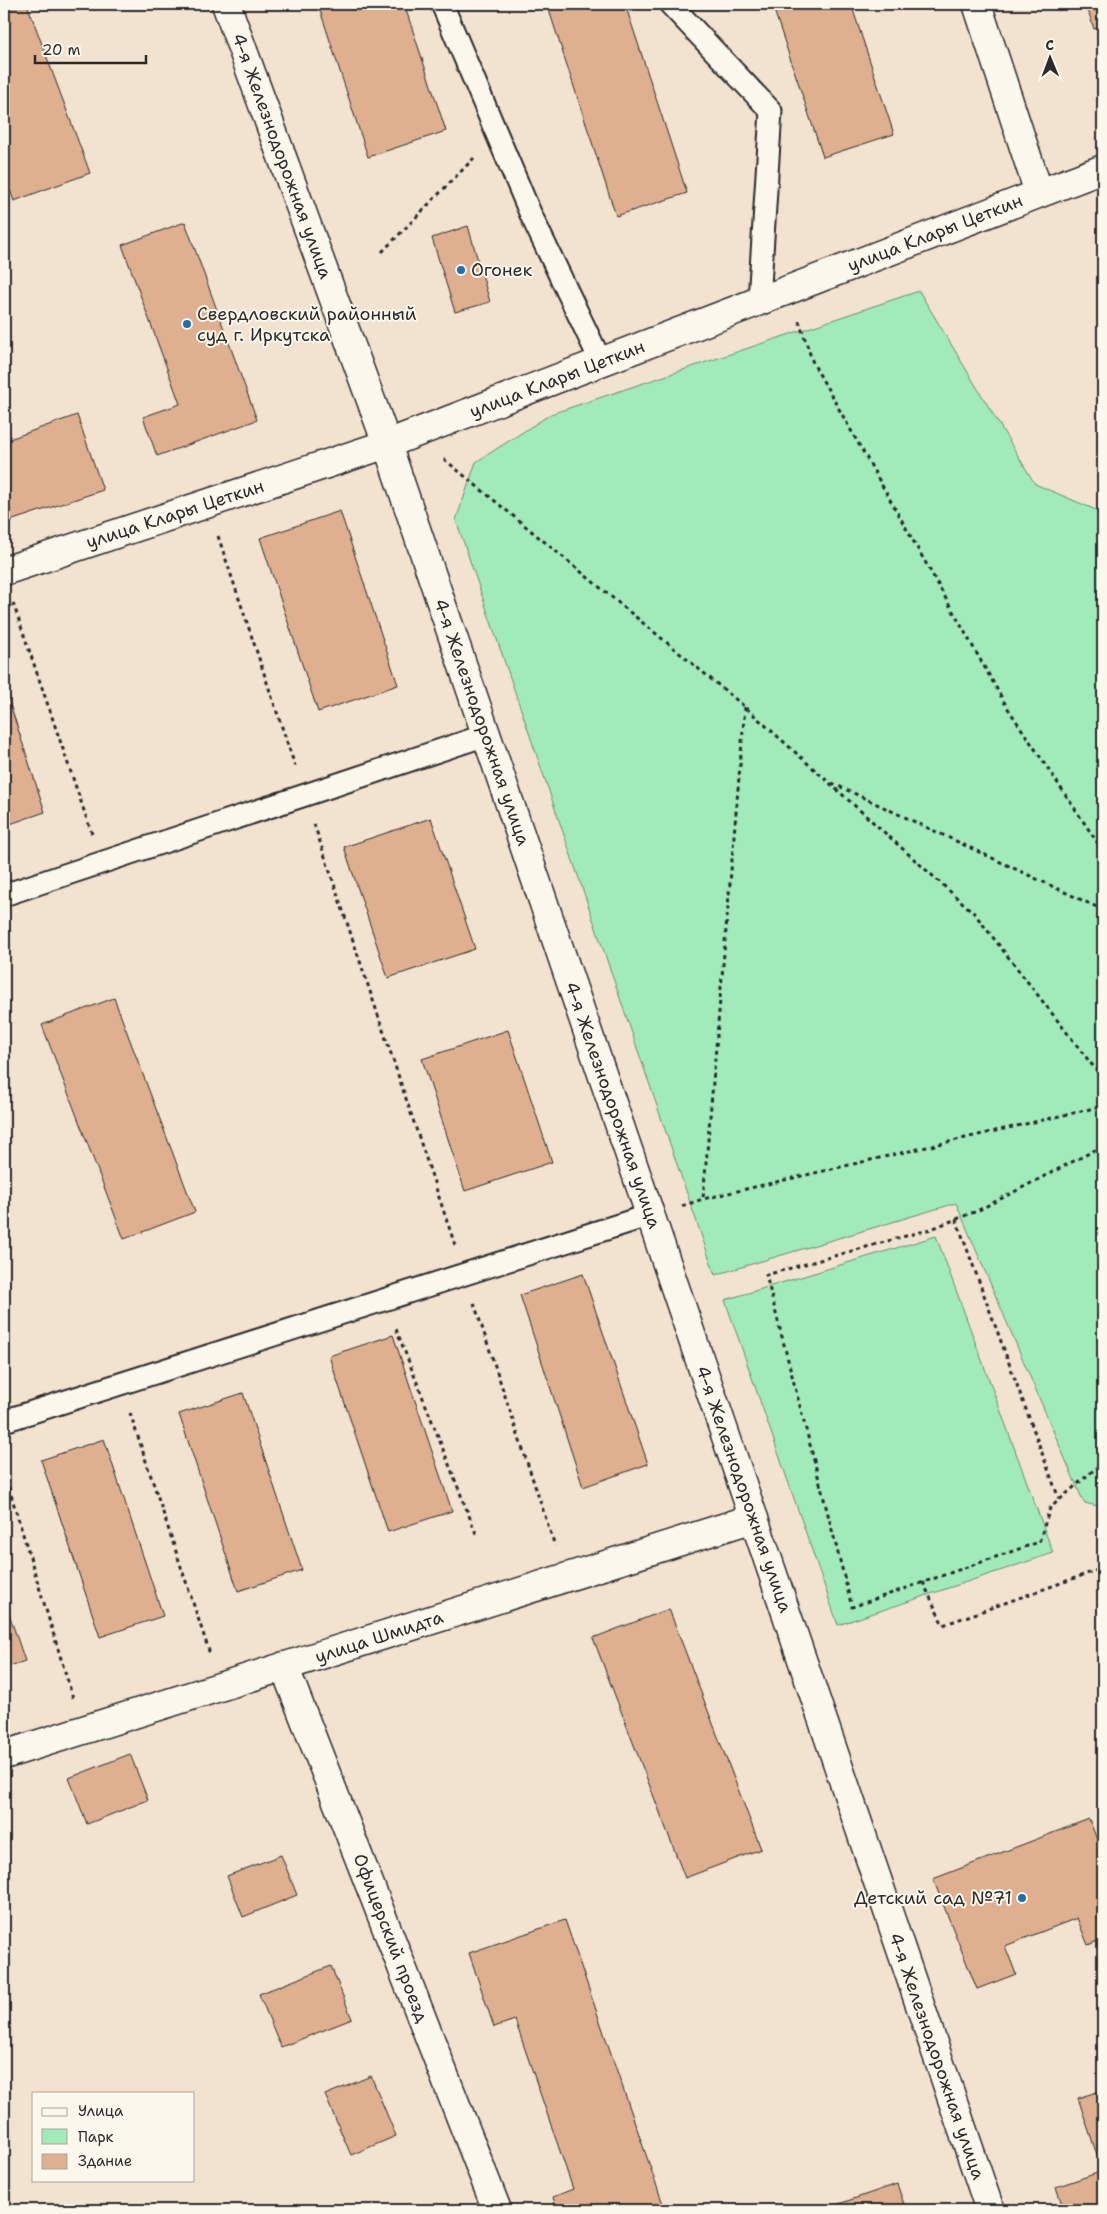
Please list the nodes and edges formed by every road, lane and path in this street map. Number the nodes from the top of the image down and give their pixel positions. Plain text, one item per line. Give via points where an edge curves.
1 (226, 4) edge
2 (442, 4) edge
3 (670, 4) edge
4 (977, 4) edge
5 (497, 134) junction
6 (1103, 169) edge
7 (1039, 193) junction
8 (382, 252) dead end
9 (788, 290) junction
10 (759, 301) junction
11 (601, 362) junction
12 (387, 444) junction
13 (444, 458) dead end
14 (218, 536) dead end
15 (4, 571) edge
16 (13, 603) dead end
17 (745, 707) junction
18 (486, 736) junction
19 (827, 780) junction
20 (304, 796) junction
21 (1103, 851) edge
22 (102, 863) junction
23 (4, 895) edge
24 (1103, 910) edge
25 (1103, 1078) edge
26 (1103, 1106) edge
27 (1103, 1146) edge
28 (650, 1215) junction
29 (956, 1219) junction
30 (464, 1274) junction
31 (384, 1300) junction
32 (120, 1384) junction
33 (4, 1421) edge
34 (1103, 1464) edge
35 (4, 1472) edge
36 (1060, 1499) junction
37 (754, 1518) junction
38 (478, 1536) dead end
39 (555, 1547) dead end
40 (1103, 1568) edge
41 (923, 1582) junction
42 (212, 1659) dead end
43 (284, 1666) junction
44 (75, 1704) dead end
45 (4, 1755) edge
46 (497, 2210) edge
47 (990, 2210) edge

1 - 12 street, 4-я Железнодорожная улица
2 - 5 lane
3 - 10 lane via 771,111
4 - 7 street
5 - 8 path
5 - 11 lane via 531,215
6 - 7 street, улица Клары Цеткин
7 - 9 street, улица Клары Цеткин
9 - 10 street, улица Клары Цеткин
9 - 21 path via 813,363 1007,706
10 - 11 street, улица Клары Цеткин
11 - 12 street, улица Клары Цеткин
12 - 15 street, улица Клары Цеткин
12 - 18 street, 4-я Железнодорожная улица
13 - 17 path
14 - 20 path
16 - 22 path
17 - 19 path
17 - 26 path via 703,1200
18 - 20 lane
18 - 28 street, 4-я Железнодорожная улица
19 - 24 path
19 - 25 path via 974,913
20 - 22 lane
20 - 30 path
22 - 23 lane
27 - 29 path
28 - 30 lane
28 - 37 street, 4-я Железнодорожная улица
29 - 36 path
29 - 41 path via 931,1229 766,1275 852,1607
30 - 31 lane
30 - 39 path
31 - 32 lane
31 - 38 path
32 - 33 lane
32 - 42 path
34 - 36 path
35 - 44 path
36 - 41 path via 1050,1508 1039,1542
37 - 43 street, улица Шмидта
37 - 47 street, 4-я Железнодорожная улица
40 - 41 path via 943,1625
43 - 45 street, улица Шмидта
43 - 46 street, Офицерский проезд

